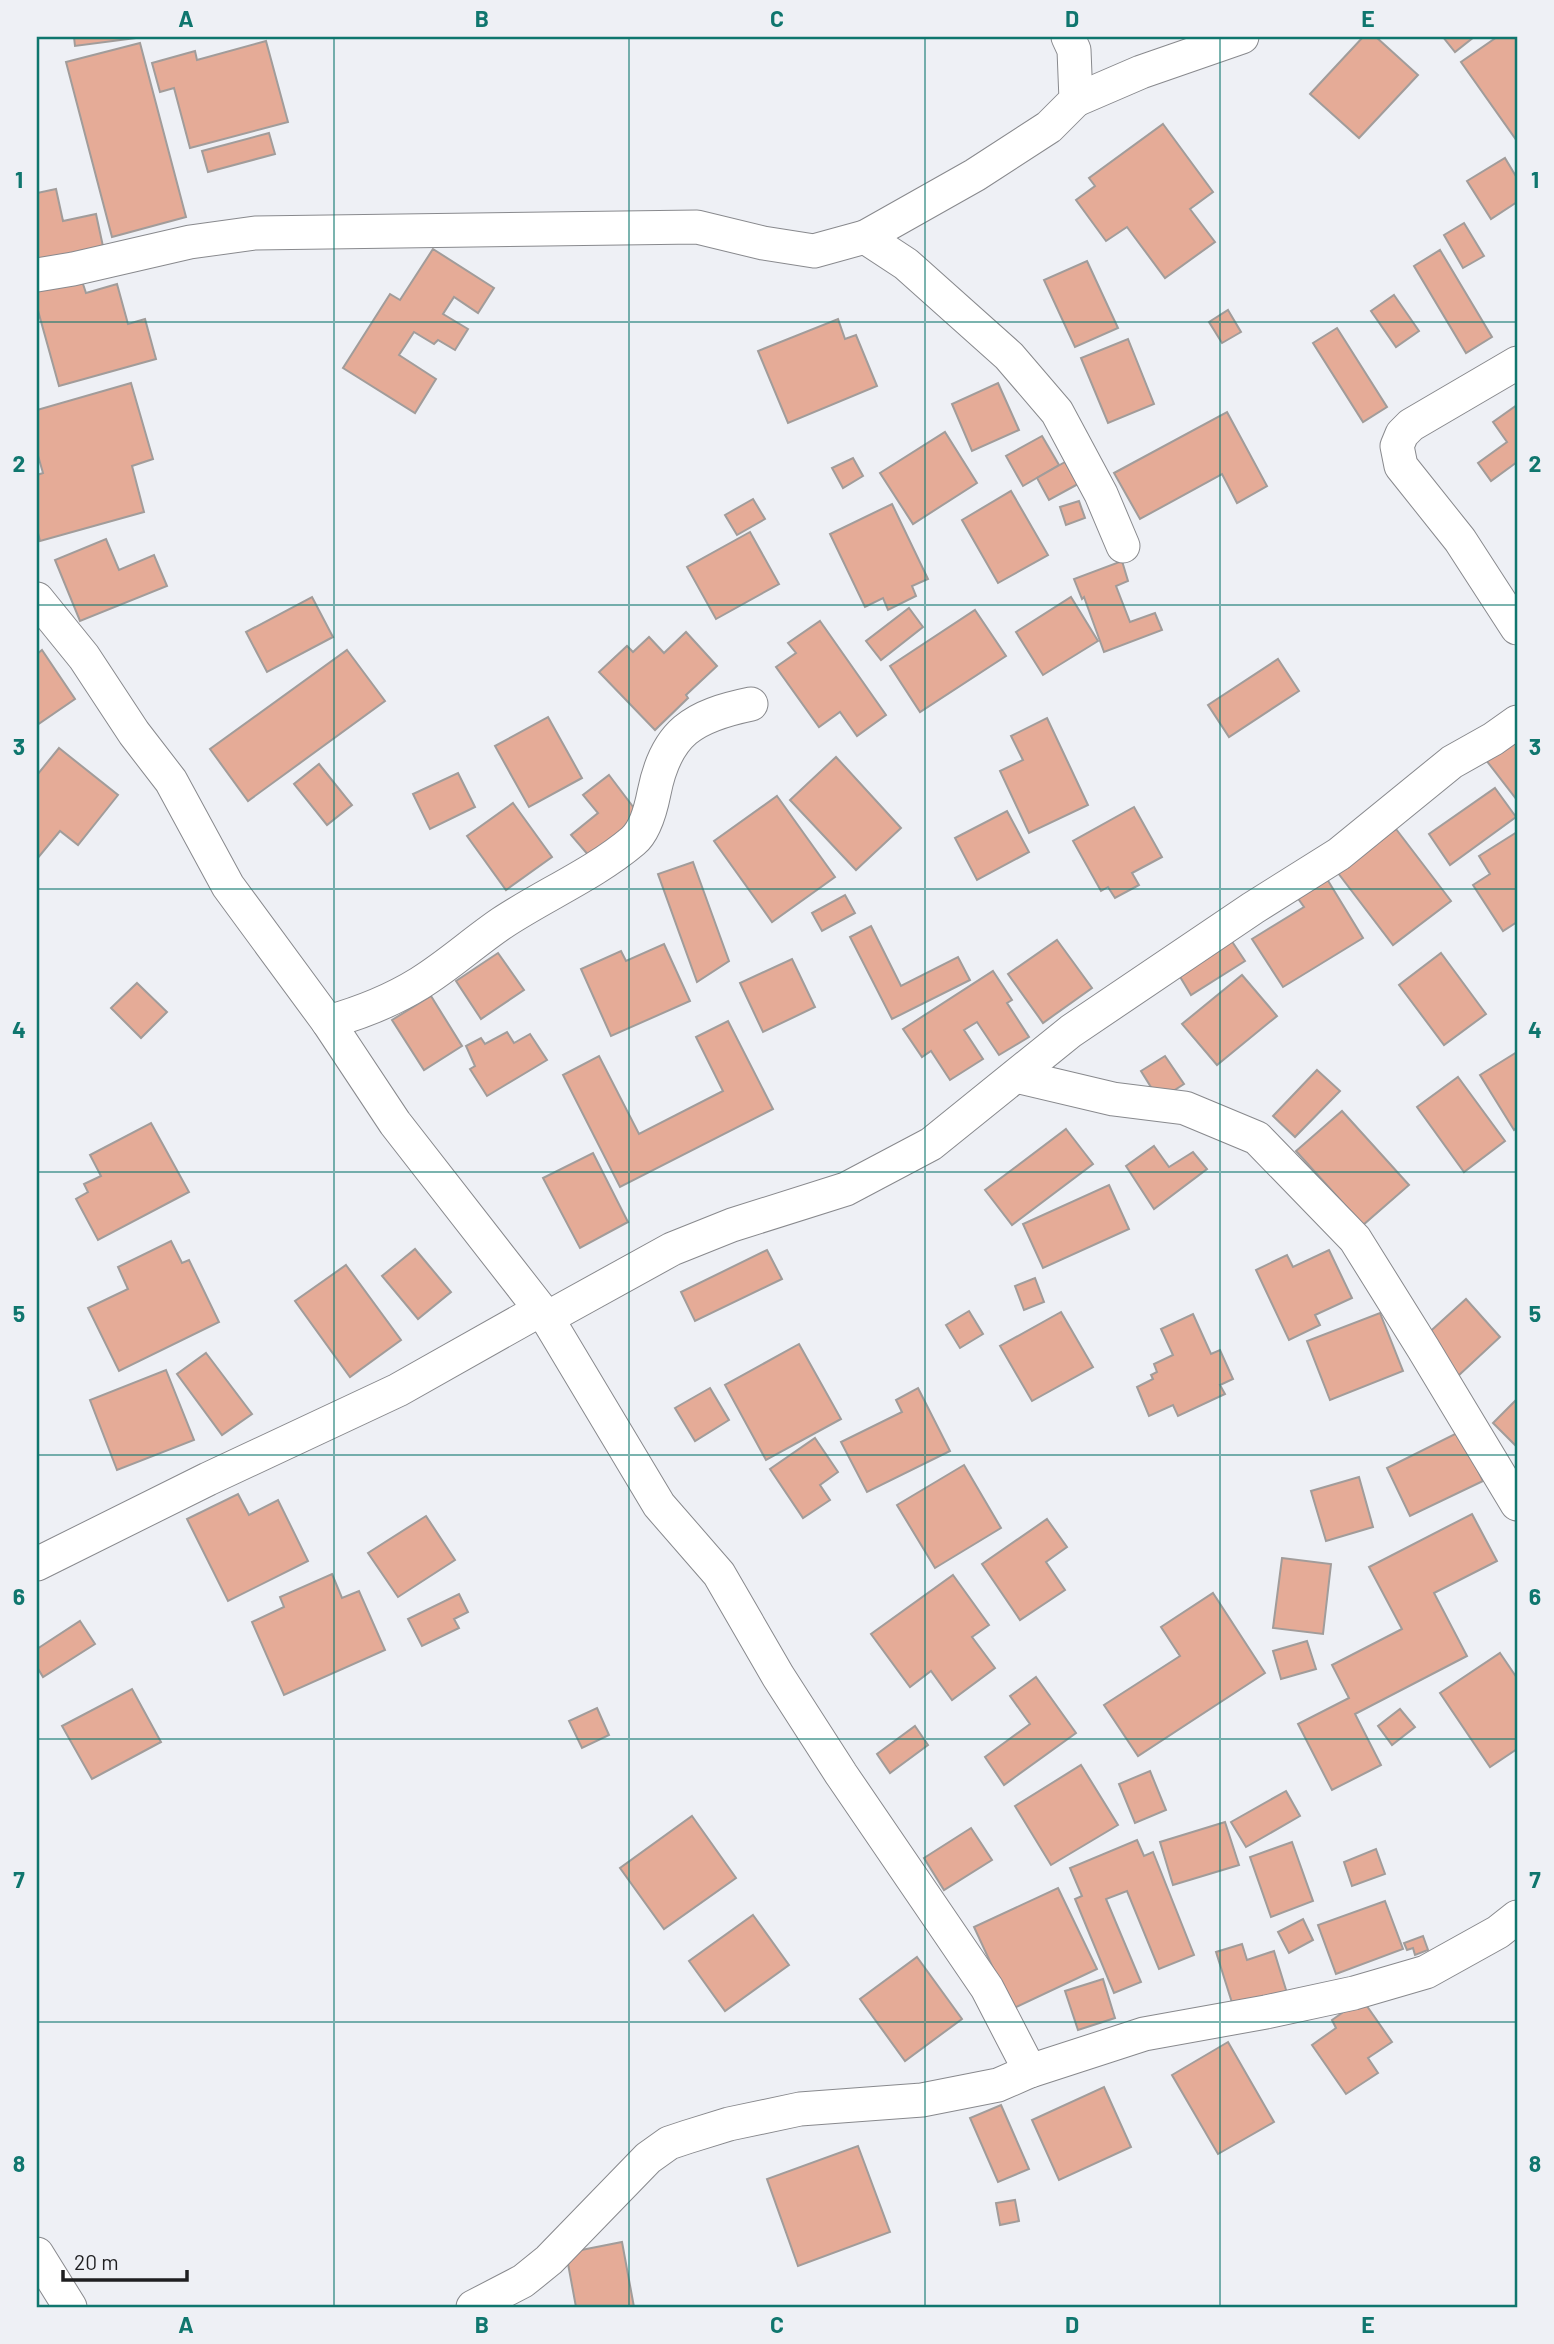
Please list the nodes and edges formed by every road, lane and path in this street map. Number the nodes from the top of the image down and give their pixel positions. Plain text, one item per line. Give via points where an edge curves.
1 (1068, 37) edge
2 (1242, 37) edge
3 (1076, 100) junction
4 (865, 237) junction
5 (37, 275) edge
6 (1517, 363) edge
7 (1123, 546) dead end
8 (37, 599) edge
9 (1517, 628) edge
10 (751, 704) dead end
11 (1517, 722) edge
12 (328, 1022) junction
13 (1016, 1076) junction
14 (543, 1314) junction
15 (1517, 1504) edge
16 (37, 1564) edge
17 (1517, 1917) edge
18 (1030, 2071) junction
19 (37, 2254) edge
20 (70, 2307) edge
21 (473, 2307) edge

1 - 3 street via 1074,50
2 - 3 street
3 - 4 street via 1049,127
4 - 5 street via 814,251 697,227 255,233
4 - 7 street via 906,264 1009,356 1057,412
6 - 9 street via 1411,425 1397,446 1401,466 1460,540
8 - 12 street via 171,781 228,886
10 - 12 street via 718,711 689,725 670,748 651,809 635,839 502,923 420,983 364,1012
11 - 13 street via 1452,762 1339,854 1071,1031
12 - 14 street via 396,1123
13 - 14 street via 931,1144 886,1170 846,1189 672,1249
13 - 15 street via 1113,1099 1185,1108 1257,1138 1355,1239
14 - 16 street via 398,1390
14 - 18 street via 659,1504 719,1574 785,1687 987,1988
17 - 18 street via 1426,1972 1354,1993 1144,2034
18 - 21 street via 998,2085 922,2100 800,2109 669,2143 624,2181 549,2260 523,2281
19 - 20 street

